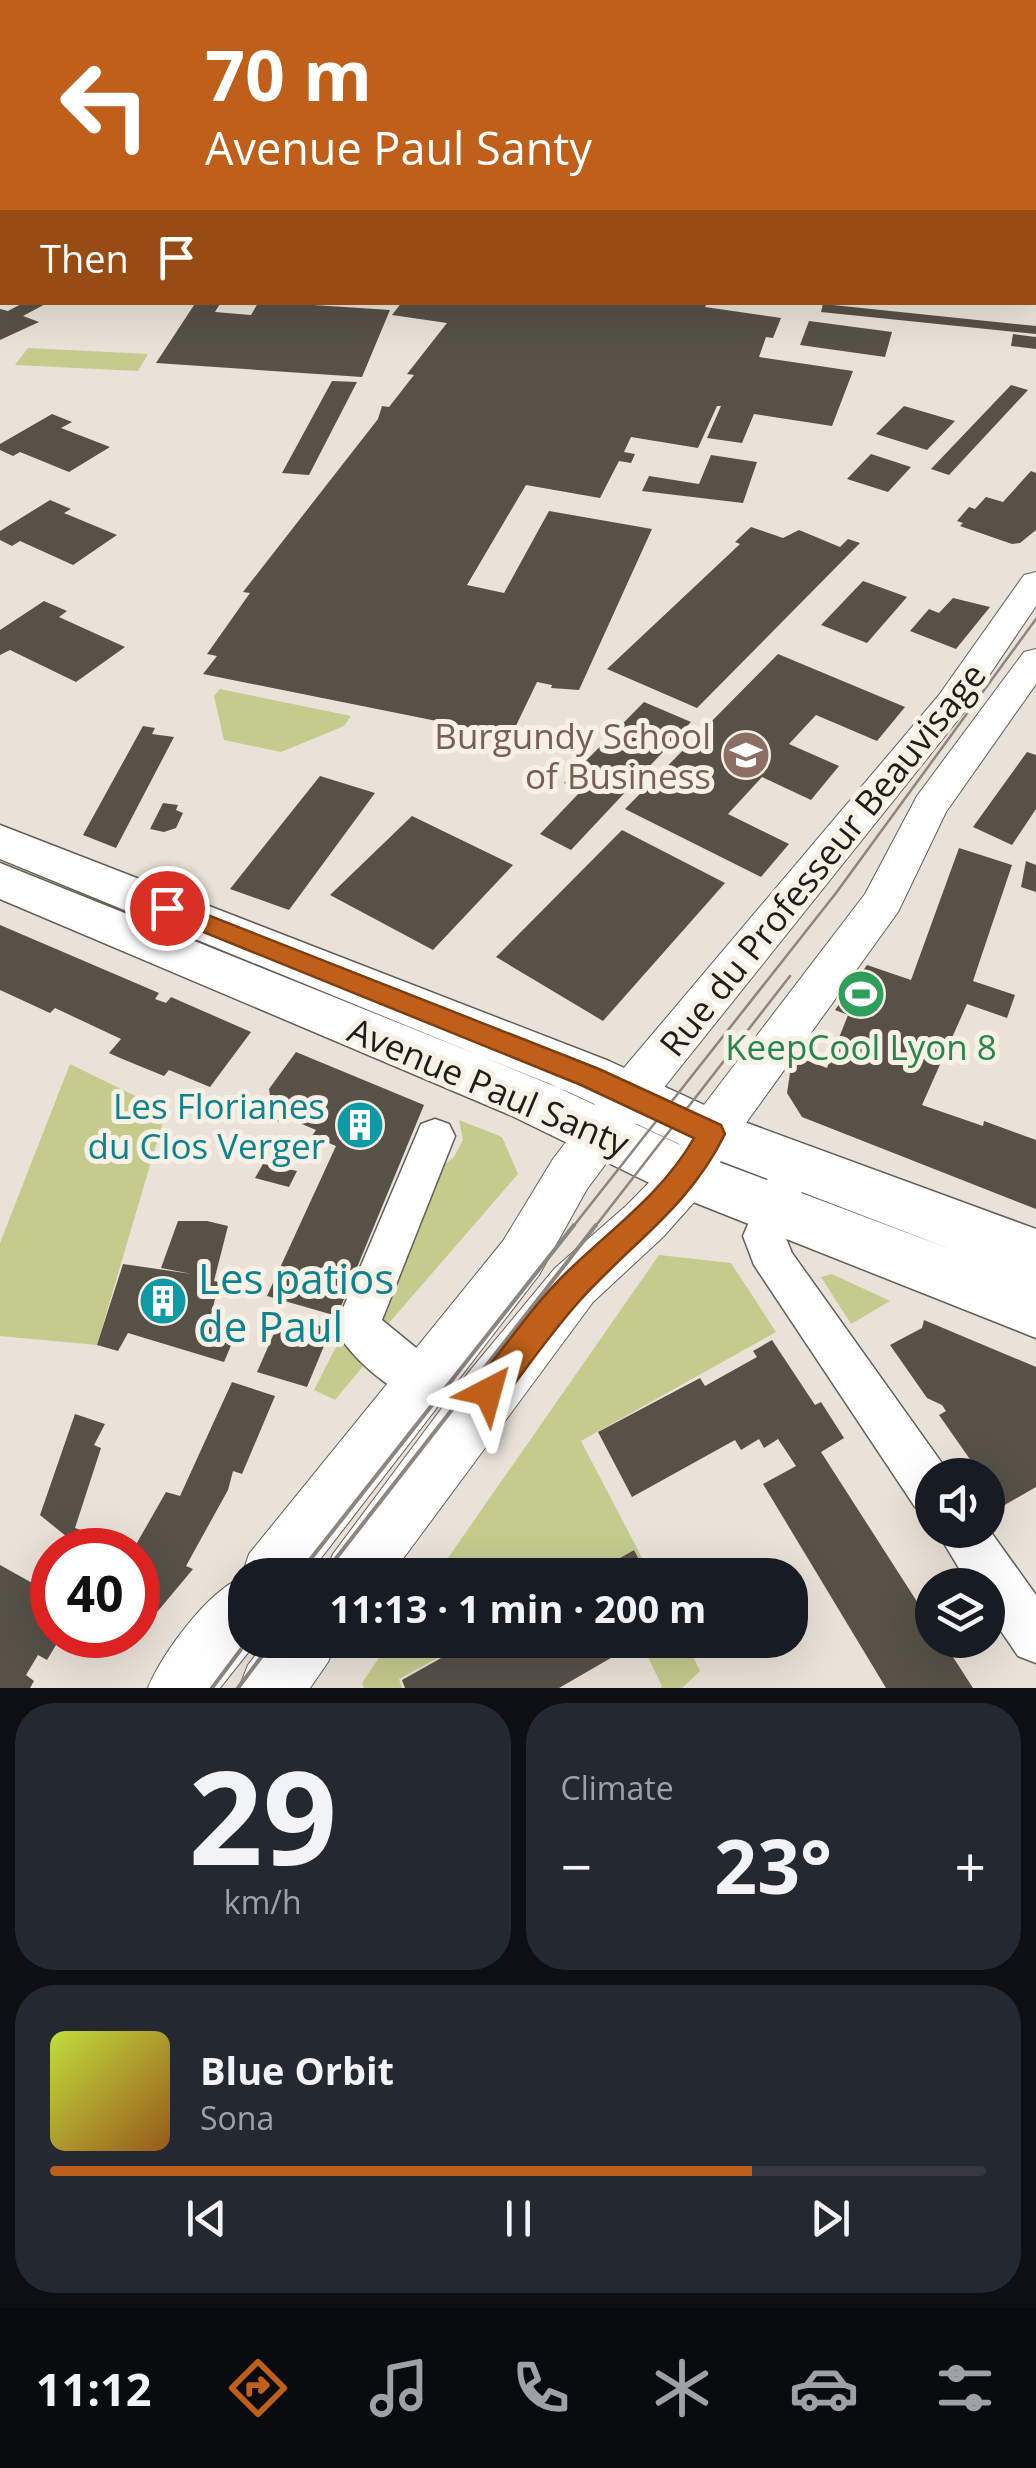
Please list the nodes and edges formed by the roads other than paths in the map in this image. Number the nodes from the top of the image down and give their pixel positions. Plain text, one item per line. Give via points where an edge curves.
1 (1035, 586) edge
2 (1036, 660) edge
3 (0, 841) edge
4 (0, 880) edge
5 (331, 995) junction
6 (616, 1114) junction
7 (435, 1136) dead end
8 (699, 1154) junction
9 (785, 1186) junction
10 (1036, 1256) edge
11 (1036, 1309) edge
12 (421, 1381) junction
13 (915, 1466) edge
14 (973, 1548) edge
15 (283, 1558) edge
16 (366, 1558) edge
17 (228, 1628) edge
18 (1036, 1638) edge
19 (293, 1658) edge
20 (180, 1688) edge
21 (271, 1688) edge

1 - 6 street, Rue du Professeur Beauvisage via 952,703
2 - 8 street, Rue du Professeur Beauvisage via 922,820 883,901
3 - 5 main road, Avenue Paul Santy
4 - 5 main road, Avenue Paul Santy
5 - 6 main road, Avenue Paul Santy
6 - 8 main road, Avenue Paul Santy
6 - 12 street, Rue du Professeur Beauvisage via 570,1174 521,1258
7 - 12 street via 357,1328
8 - 9 main road, Avenue Paul Santy
8 - 16 street, Rue du Professeur Beauvisage via 645,1221 574,1285
9 - 10 main road, Avenue Paul Santy
9 - 11 main road, Avenue Paul Santy
9 - 13 street via 764,1236 775,1264
12 - 15 street, Rue du Professeur Beauvisage
14 - 18 street
17 - 20 street
19 - 21 street

